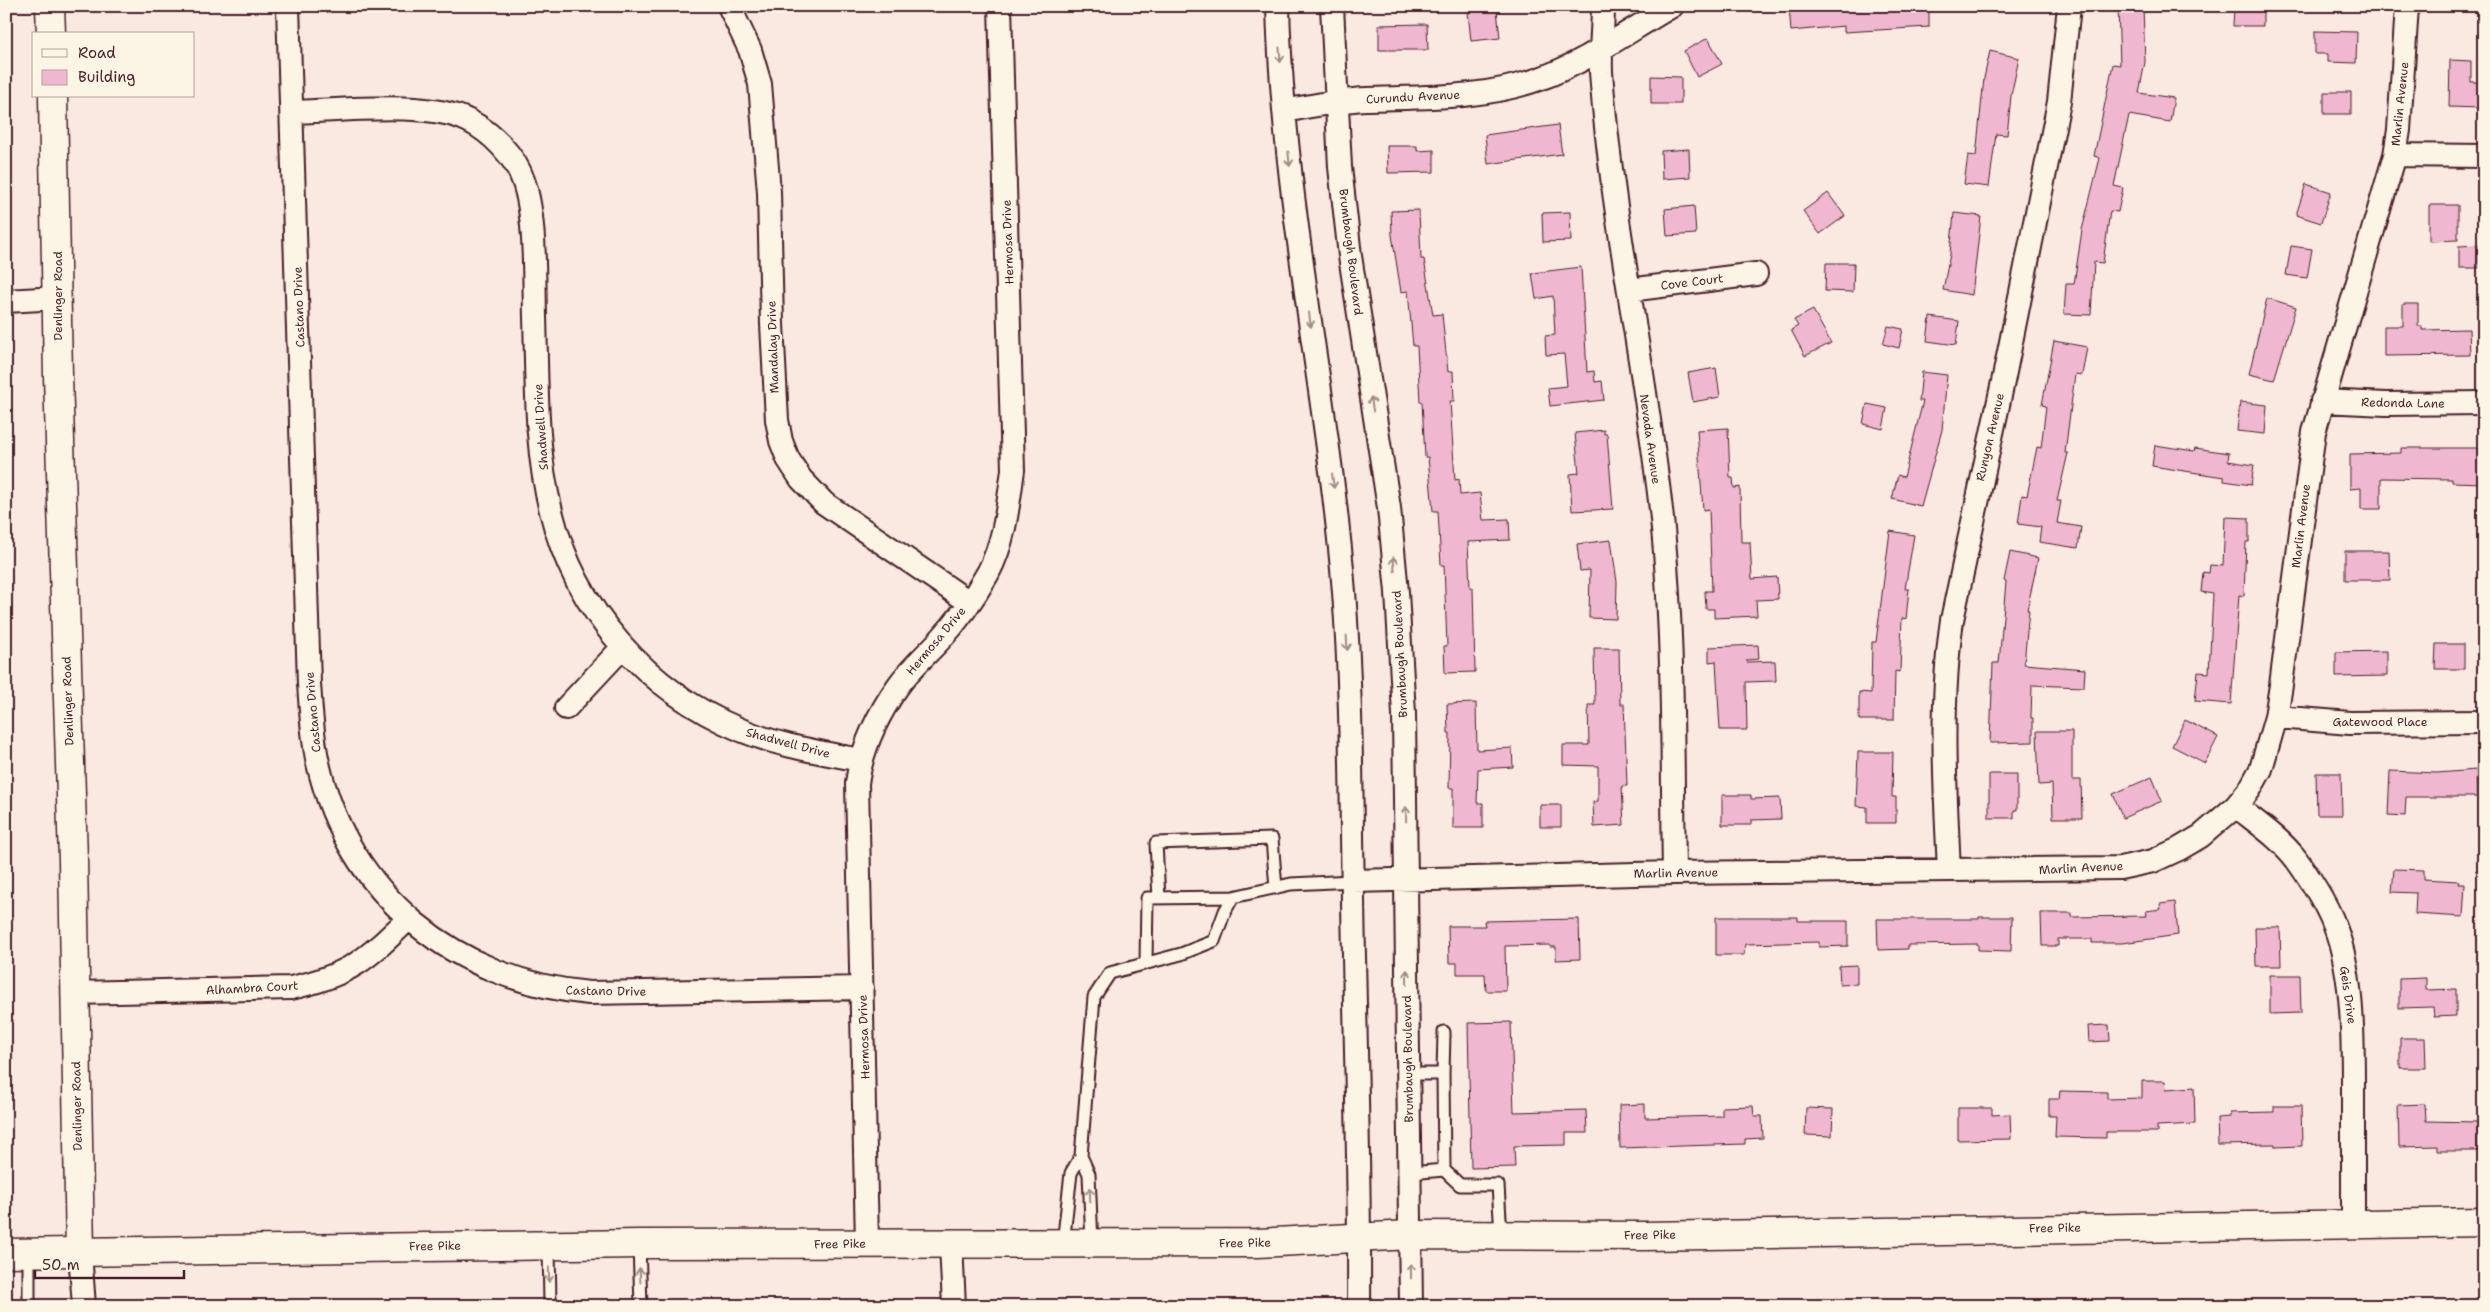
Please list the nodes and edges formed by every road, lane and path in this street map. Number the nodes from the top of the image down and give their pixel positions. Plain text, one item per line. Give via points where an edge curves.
1 (50, 6) edge
2 (288, 6) edge
3 (729, 6) edge
4 (1000, 6) edge
5 (1278, 6) edge
6 (1332, 6) edge
7 (1602, 6) edge
8 (1672, 6) edge
9 (2069, 6) edge
10 (2407, 6) edge
11 (51, 32) edge
12 (1602, 49) junction
13 (53, 98) edge
14 (1335, 102) junction
15 (1284, 111) junction
16 (292, 112) junction
17 (2395, 155) junction
18 (2484, 156) edge
19 (1756, 274) dead end
20 (1629, 290) junction
21 (58, 298) junction
22 (6, 301) edge
23 (2322, 401) junction
24 (2484, 403) edge
25 (969, 602) junction
26 (622, 648) junction
27 (566, 708) dead end
28 (2276, 717) junction
29 (2484, 722) edge
30 (860, 760) junction
31 (2236, 806) junction
32 (1949, 870) junction
33 (1674, 873) junction
34 (1407, 880) junction
35 (1353, 881) junction
36 (1276, 888) junction
37 (1159, 898) junction
38 (1234, 898) junction
39 (408, 919) junction
40 (1146, 963) junction
41 (862, 988) junction
42 (74, 993) junction
43 (1444, 1032) dead end
44 (1408, 1074) junction
45 (1443, 1074) junction
46 (1081, 1156) junction
47 (1444, 1170) junction
48 (1410, 1173) junction
49 (2484, 1222) edge
50 (2354, 1223) junction
51 (1411, 1235) junction
52 (1501, 1235) junction
53 (1359, 1238) junction
54 (867, 1243) junction
55 (548, 1244) junction
56 (639, 1244) junction
57 (951, 1244) junction
58 (1063, 1244) junction
59 (1092, 1244) junction
60 (18, 1253) edge
61 (80, 1253) junction
62 (29, 1306) edge
63 (84, 1306) edge
64 (550, 1306) edge
65 (641, 1306) edge
66 (954, 1306) edge
67 (1359, 1306) edge
68 (1411, 1306) edge

1 - 11 main road
2 - 16 street, Castano Drive
3 - 25 street, Mandalay Drive via 750,50 760,84 769,192 777,420 788,459 801,479 824,503
4 - 25 street, Hermosa Drive via 1013,470 1007,517 999,546 988,573
5 -> 15 street
6 - 14 street, Brumbaugh Boulevard
7 - 12 street, Nevada Avenue
8 - 12 street, Curundu Avenue
9 - 32 street, Runyon Avenue via 2059,102 1947,654 1945,758
10 - 17 street, Marlin Avenue via 2400,130
12 - 14 street, Curundu Avenue via 1573,65 1500,90 1443,98
12 - 20 street, Nevada Avenue via 1603,94
13 - 21 main road, Denlinger Road
14 - 15 street, Curundu Avenue
34 -> 14 street, Brumbaugh Boulevard via 1404,714 1397,592 1389,508 1350,256
15 -> 35 street via 1295,220 1333,480 1344,594 1351,715
16 - 26 street, Shadwell Drive via 423,109 446,113 480,128 498,142 512,160 523,180 529,208 538,416 551,511 568,563 582,592
16 - 39 street, Castano Drive via 313,732 323,779 340,825 362,864
17 - 18 street
17 - 23 street, Marlin Avenue
19 - 20 street, Cove Court
20 - 33 street, Nevada Avenue via 1662,519 1671,661
21 - 22 street
21 - 42 main road, Denlinger Road
23 - 24 street, Redonda Lane
23 - 28 street, Marlin Avenue via 2307,476
25 - 30 street, Hermosa Drive via 898,686 870,732
26 - 27 street
26 - 30 street, Shadwell Drive via 675,694 707,714 739,729 805,749
28 - 29 street, Gatewood Place via 2350,723
28 - 31 street, Marlin Avenue via 2261,769
30 - 41 street, Hermosa Drive via 857,783
31 - 32 street, Marlin Avenue via 2201,836 2153,861 2120,868
31 - 50 street, Geis Drive via 2281,842 2295,858 2332,918 2340,945 2353,1030
32 - 33 street, Marlin Avenue
33 - 34 street, Marlin Avenue
34 - 35 street, Marlin Avenue
44 -> 34 street, Brumbaugh Boulevard
35 - 36 lane via 1291,884
35 - 53 street
36 - 37 lane via 1272,839 1156,842
36 - 38 lane
37 - 38 lane
37 - 40 lane via 1147,898
38 - 40 lane via 1225,911 1214,941
39 - 41 street, Castano Drive via 454,952 492,971 559,990 590,993
39 - 42 street, Alhambra Court via 363,961 317,982 291,988
40 - 46 lane via 1110,973 1094,997
41 - 54 street, Hermosa Drive
42 - 61 main road, Denlinger Road
43 - 45 lane
44 - 45 lane
44 - 48 street, Brumbaugh Boulevard
45 - 47 lane
46 - 58 lane via 1071,1173
59 -> 46 lane via 1089,1174
47 - 48 lane
47 - 52 lane via 1460,1185 1498,1185
48 - 51 street, Brumbaugh Boulevard
49 - 50 main road, Free Pike
50 - 52 main road, Free Pike via 1654,1236
51 - 52 main road, Free Pike
51 - 53 main road, Free Pike
68 -> 51 street, Brumbaugh Boulevard
53 - 59 main road, Free Pike via 1257,1243
53 - 67 street
54 - 56 main road, Free Pike
54 - 57 main road, Free Pike
55 - 56 main road, Free Pike
55 - 61 main road, Free Pike
55 -> 64 lane
65 -> 56 lane
57 - 58 main road, Free Pike
57 - 66 street
58 - 59 main road, Free Pike
60 - 61 main road, Free Pike
60 - 62 lane
61 - 63 street, Denlinger Road

